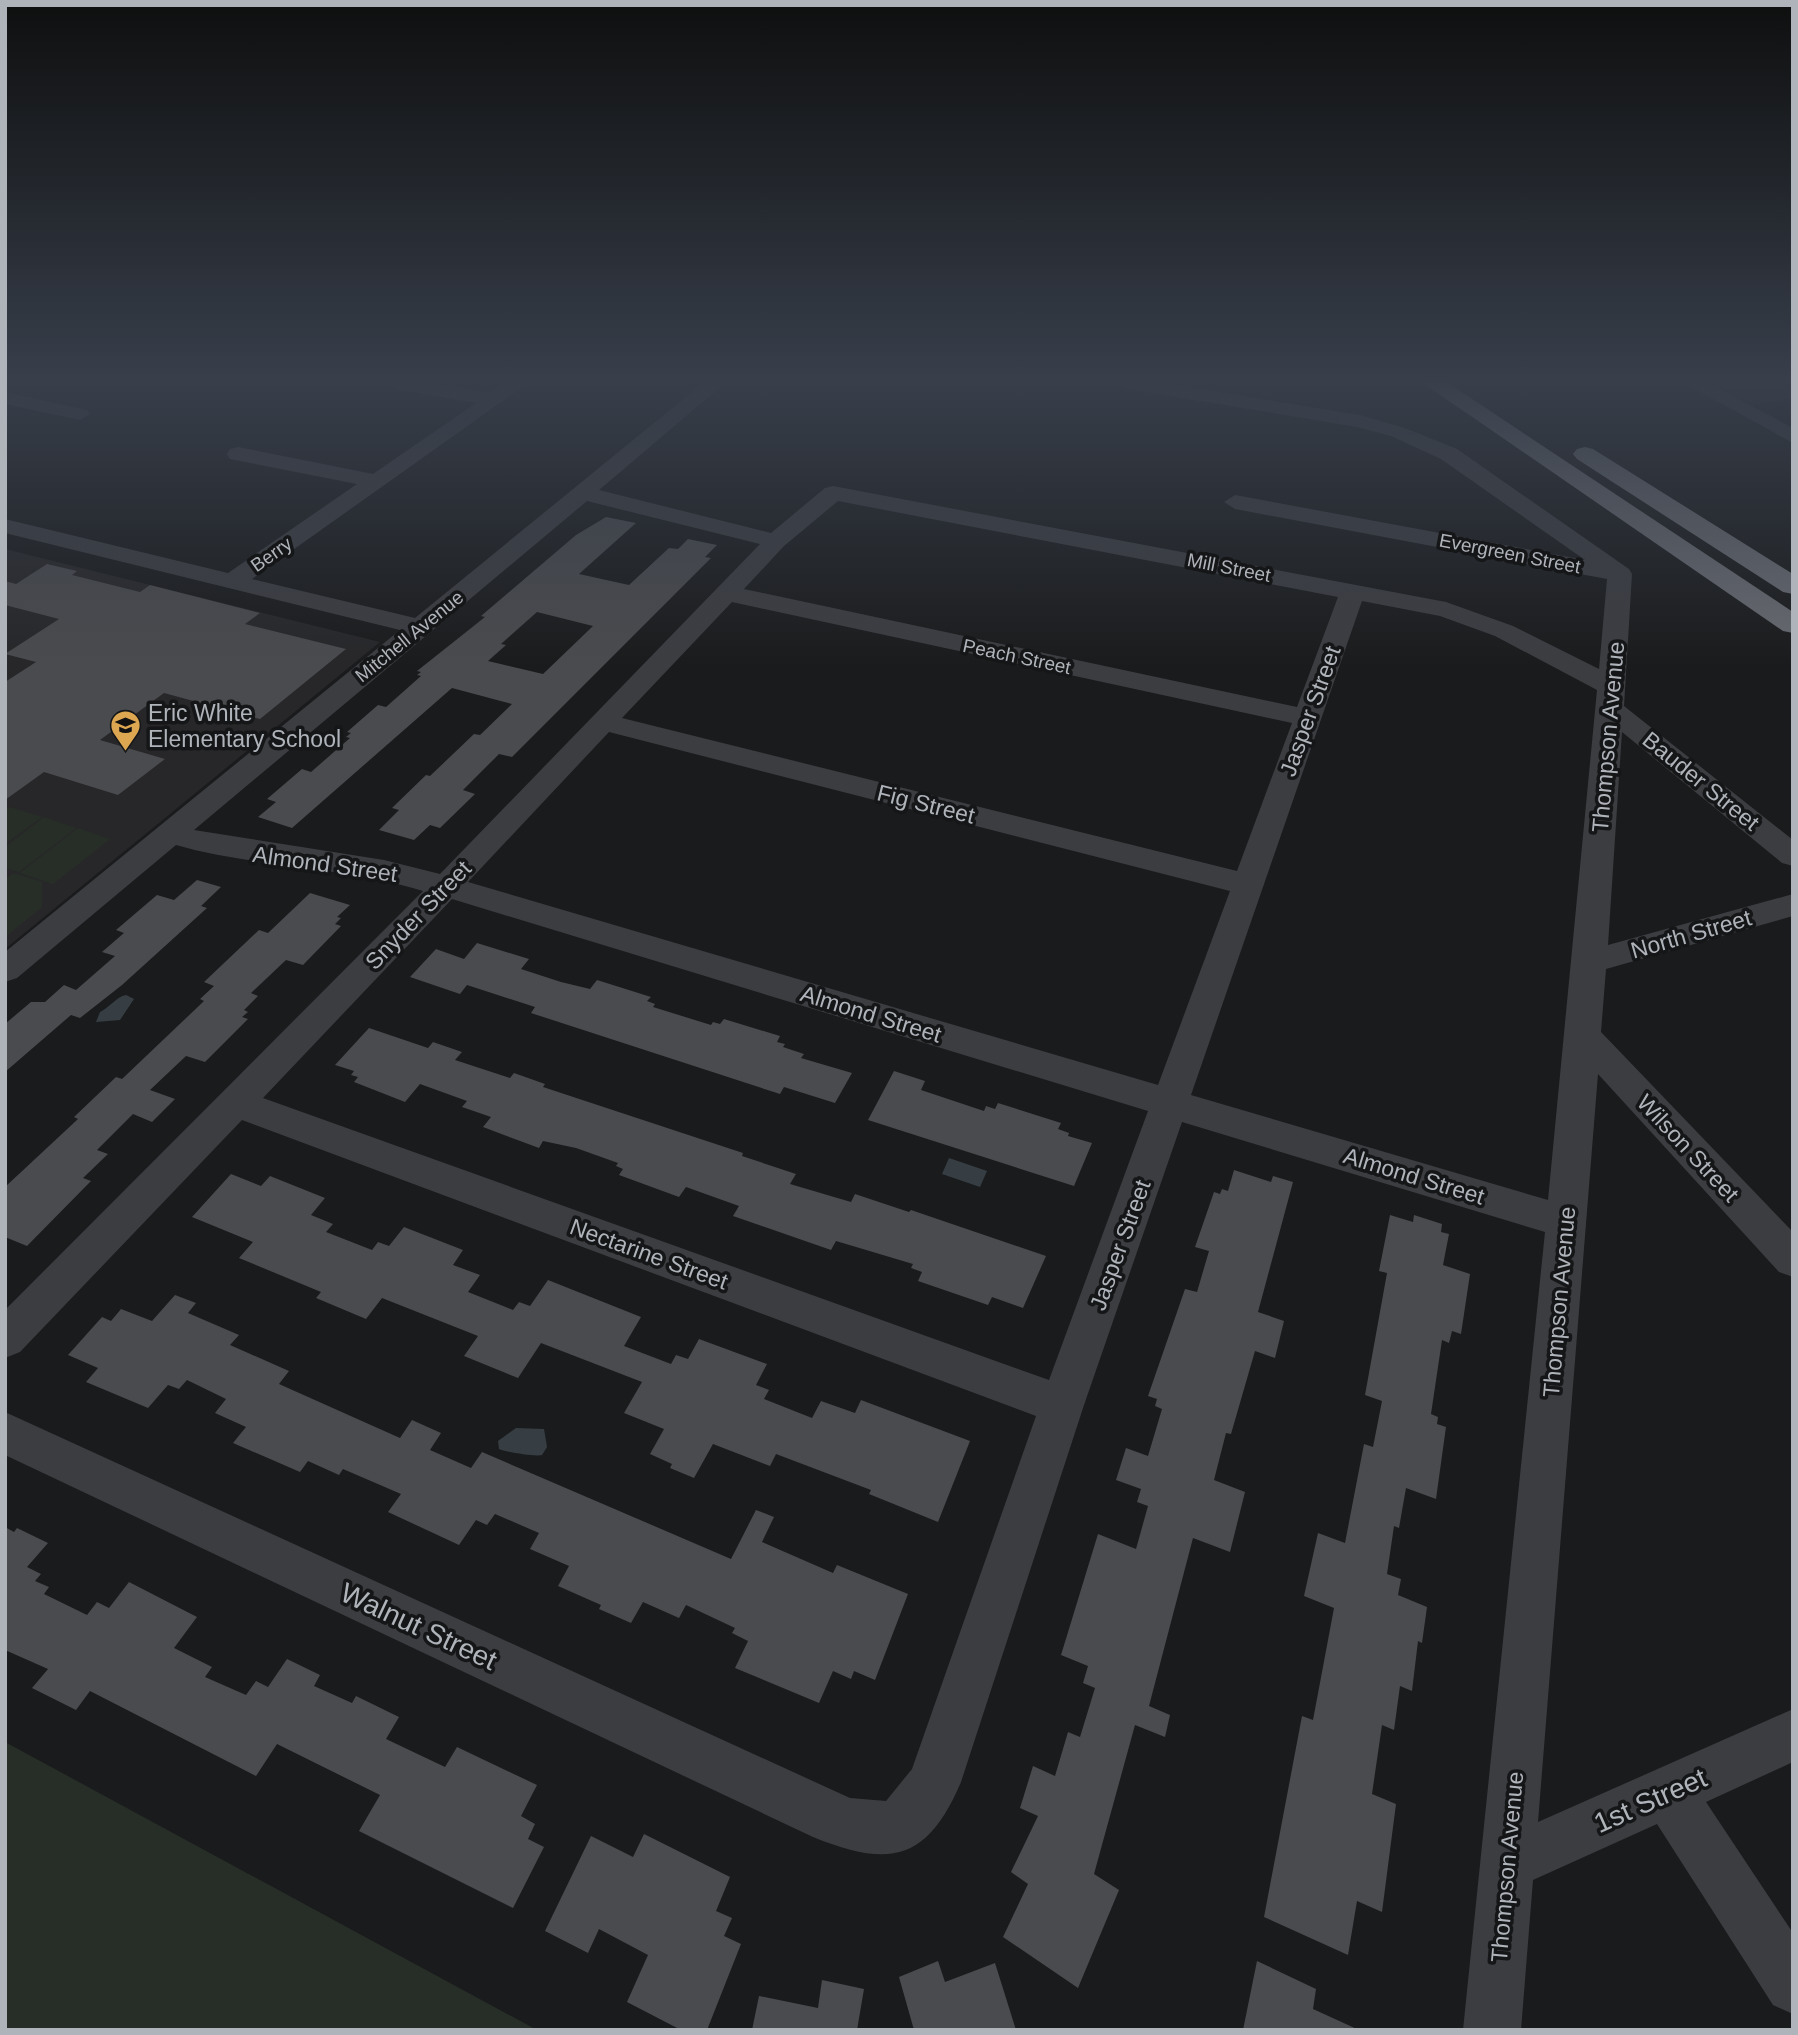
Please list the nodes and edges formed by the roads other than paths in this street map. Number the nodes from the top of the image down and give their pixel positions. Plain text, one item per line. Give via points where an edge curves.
1 (360, 478) edge
2 (380, 478) edge
3 (601, 478) edge
4 (1483, 478) edge
5 (1575, 478) edge
6 (1623, 478) edge
7 (376, 481) junction
8 (583, 493) junction
9 (833, 493) joint
10 (1235, 502) dead end
11 (5, 526) edge
12 (776, 541) junction
13 (1620, 574) junction
14 (231, 582) junction
15 (1793, 586) edge
16 (1353, 590) junction
17 (727, 593) junction
18 (1793, 625) edge
19 (420, 627) junction
20 (1610, 696) junction
21 (1308, 718) junction
22 (603, 722) junction
23 (170, 834) junction
24 (1793, 856) edge
25 (1249, 885) junction
26 (446, 886) junction
27 (1793, 905) edge
28 (1590, 962) junction
29 (5, 970) edge
30 (1583, 1035) junction
31 (236, 1103) junction
32 (1170, 1104) junction
33 (1566, 1222) junction
34 (1793, 1260) edge
35 (5, 1339) edge
36 (1062, 1405) junction
37 (5, 1433) edge
38 (1793, 1735) edge
39 (1668, 1792) junction
40 (832, 1818) joint
41 (1507, 1864) junction
42 (1793, 1984) edge
43 (1492, 2030) edge

1 - 7 street
2 - 7 street, Berry
3 - 8 street, Mitchell Avenue
4 - 13 street
5 - 18 highway
6 - 15 highway
7 - 14 street, Berry
8 - 12 street
8 - 19 street, Mitchell Avenue
9 - 12 street, Snyder Street
9 - 16 street, Mill Street
10 - 13 street, Evergreen Street
11 - 14 street
12 - 17 street, Snyder Street
13 - 20 street, Thompson Avenue
14 - 19 street
16 - 20 street, Mill Street via 1477,620 1538,647
16 - 21 street, Jasper Street
17 - 21 street, Peach Street
17 - 22 street, Snyder Street
19 - 23 street, Mitchell Avenue
20 - 24 street, Bauder Street
20 - 28 street, Thompson Avenue
21 - 25 street, Jasper Street
22 - 25 street, Fig Street
22 - 26 street, Snyder Street
23 - 26 street, Almond Street via 252,855 363,865
23 - 29 street, Mitchell Avenue
25 - 32 street, Jasper Street
26 - 31 street, Snyder Street
26 - 32 street, Almond Street
27 - 28 street, North Street
28 - 30 street, Thompson Avenue
30 - 33 street, Thompson Avenue
30 - 34 street, Wilson Street
31 - 35 street, Snyder Street
31 - 36 street, Nectarine Street
32 - 33 street, Almond Street
32 - 36 street, Jasper Street
33 - 41 street, Thompson Avenue
36 - 40 street, Jasper Street via 924,1801 912,1817 896,1827 874,1832
37 - 40 street, Walnut Street
38 - 39 street, 1st Street
39 - 41 street, 1st Street
39 - 42 street
41 - 43 street, Thompson Avenue

